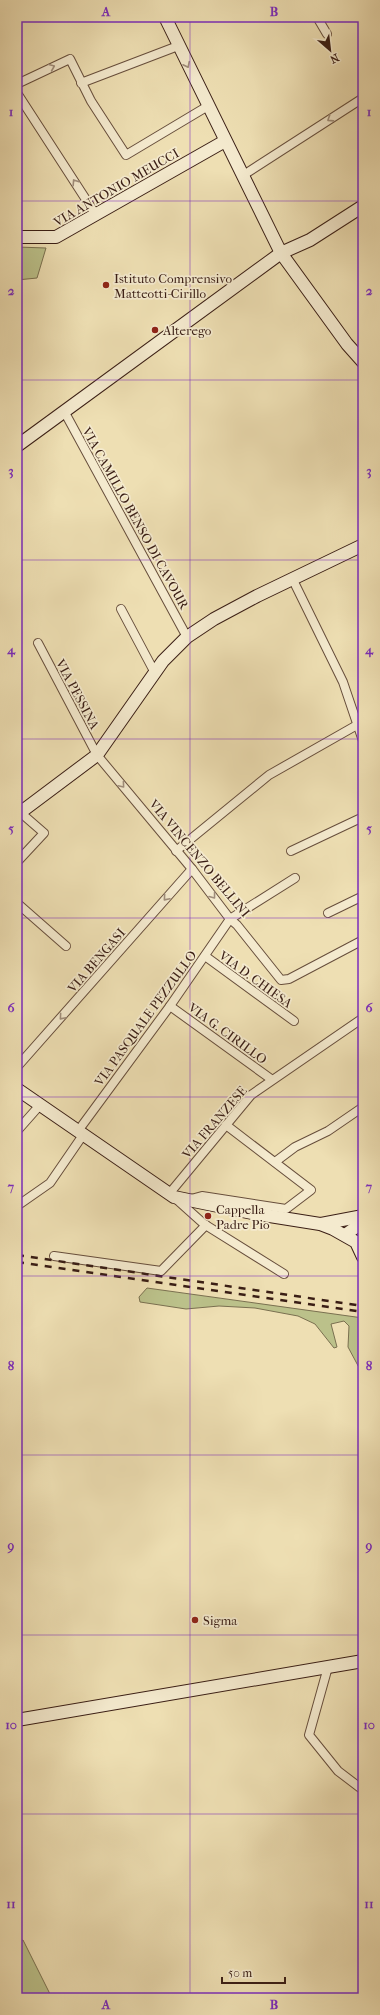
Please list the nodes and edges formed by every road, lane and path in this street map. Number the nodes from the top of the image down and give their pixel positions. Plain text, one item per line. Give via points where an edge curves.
1 (165, 17) edge
2 (317, 17) edge
3 (327, 34) dead end
4 (178, 46) junction
5 (81, 83) junction
6 (17, 84) edge
7 (17, 93) edge
8 (363, 98) edge
9 (208, 106) junction
10 (225, 141) junction
11 (242, 176) junction
12 (363, 206) edge
13 (96, 215) junction
14 (17, 237) edge
15 (281, 253) junction
16 (363, 362) edge
17 (64, 411) junction
18 (17, 446) edge
19 (363, 545) edge
20 (292, 578) junction
21 (121, 609) dead end
22 (187, 637) junction
23 (38, 643) dead end
24 (155, 673) junction
25 (358, 725) junction
26 (363, 741) edge
27 (97, 755) junction
28 (19, 814) edge
29 (363, 817) edge
30 (176, 850) junction
31 (291, 851) dead end
32 (17, 862) edge
33 (192, 869) junction
34 (296, 878) dead end
35 (363, 896) edge
36 (17, 903) edge
37 (328, 912) dead end
38 (230, 919) junction
39 (363, 940) edge
40 (66, 946) dead end
41 (205, 956) junction
42 (170, 1006) junction
43 (363, 1018) edge
44 (294, 1020) dead end
45 (17, 1067) edge
46 (271, 1079) junction
47 (17, 1089) edge
48 (40, 1105) junction
49 (363, 1108) edge
50 (226, 1125) junction
51 (17, 1131) edge
52 (80, 1133) junction
53 (275, 1162) junction
54 (172, 1196) junction
55 (188, 1200) junction
56 (17, 1206) edge
57 (363, 1216) edge
58 (363, 1222) edge
59 (320, 1224) junction
60 (206, 1225) junction
61 (363, 1228) edge
62 (348, 1237) junction
63 (54, 1256) dead end
64 (363, 1257) edge
65 (284, 1274) dead end
66 (363, 1661) edge
67 (328, 1667) junction
68 (17, 1720) edge
69 (363, 1790) edge

1 - 4 street
2 - 3 street
4 - 5 street
4 -> 9 street
6 -> 5 street via 70,59
5 - 9 street via 126,155
13 -> 7 street
8 -> 11 street
9 - 10 street
10 - 11 street
10 - 13 street, VIA ANTONIO MEUCCI
11 - 15 street
12 - 15 street via 310,240
13 - 14 street, VIA ANTONIO MEUCCI via 56,238
15 - 16 street
15 - 17 street
17 - 18 street
17 - 22 street, VIA CAMILLO BENSO DI CAVOUR
19 - 20 street
20 - 22 street via 214,619
20 - 25 street via 343,682
21 - 24 street
22 - 24 street
23 - 27 street, VIA PESSINA
24 - 27 street
25 - 26 street
25 - 30 street via 268,775
27 - 28 street
27 -> 30 street, VIA VINCENZO BELLINI
28 - 32 street via 44,834
29 - 31 street
30 - 33 street, VIA VINCENZO BELLINI
33 -> 38 street, VIA VINCENZO BELLINI
33 -> 45 street, VIA BENGASI
34 - 38 street
35 - 37 street
36 - 40 street
38 - 39 street, VIA VINCENZO BELLINI via 281,980
38 - 41 street, VIA PASQUALE PEZZULLO
41 - 42 street, VIA PASQUALE PEZZULLO
41 - 44 street, VIA D. CHIESA
42 - 46 street, VIA G. CIRILLO
42 - 52 street, VIA PASQUALE PEZZULLO
43 - 46 street, VIA FRANZESE
46 - 50 street, VIA FRANZESE via 251,1095
47 - 48 street
48 - 51 street
48 - 52 street
49 - 53 street
50 - 53 street
50 - 54 street, VIA FRANZESE
52 - 54 street
52 - 56 street, VIA PASQUALE PEZZULLO via 50,1183
53 - 55 street via 311,1190 286,1209 202,1196
54 - 55 street
54 - 60 street
55 - 59 street
57 - 59 street
58 - 62 street
59 - 62 street
60 - 63 street via 161,1271
60 - 65 street
61 - 62 street
62 - 64 street via 356,1242
66 - 67 street
67 - 68 street
67 - 69 street via 309,1735 338,1771

